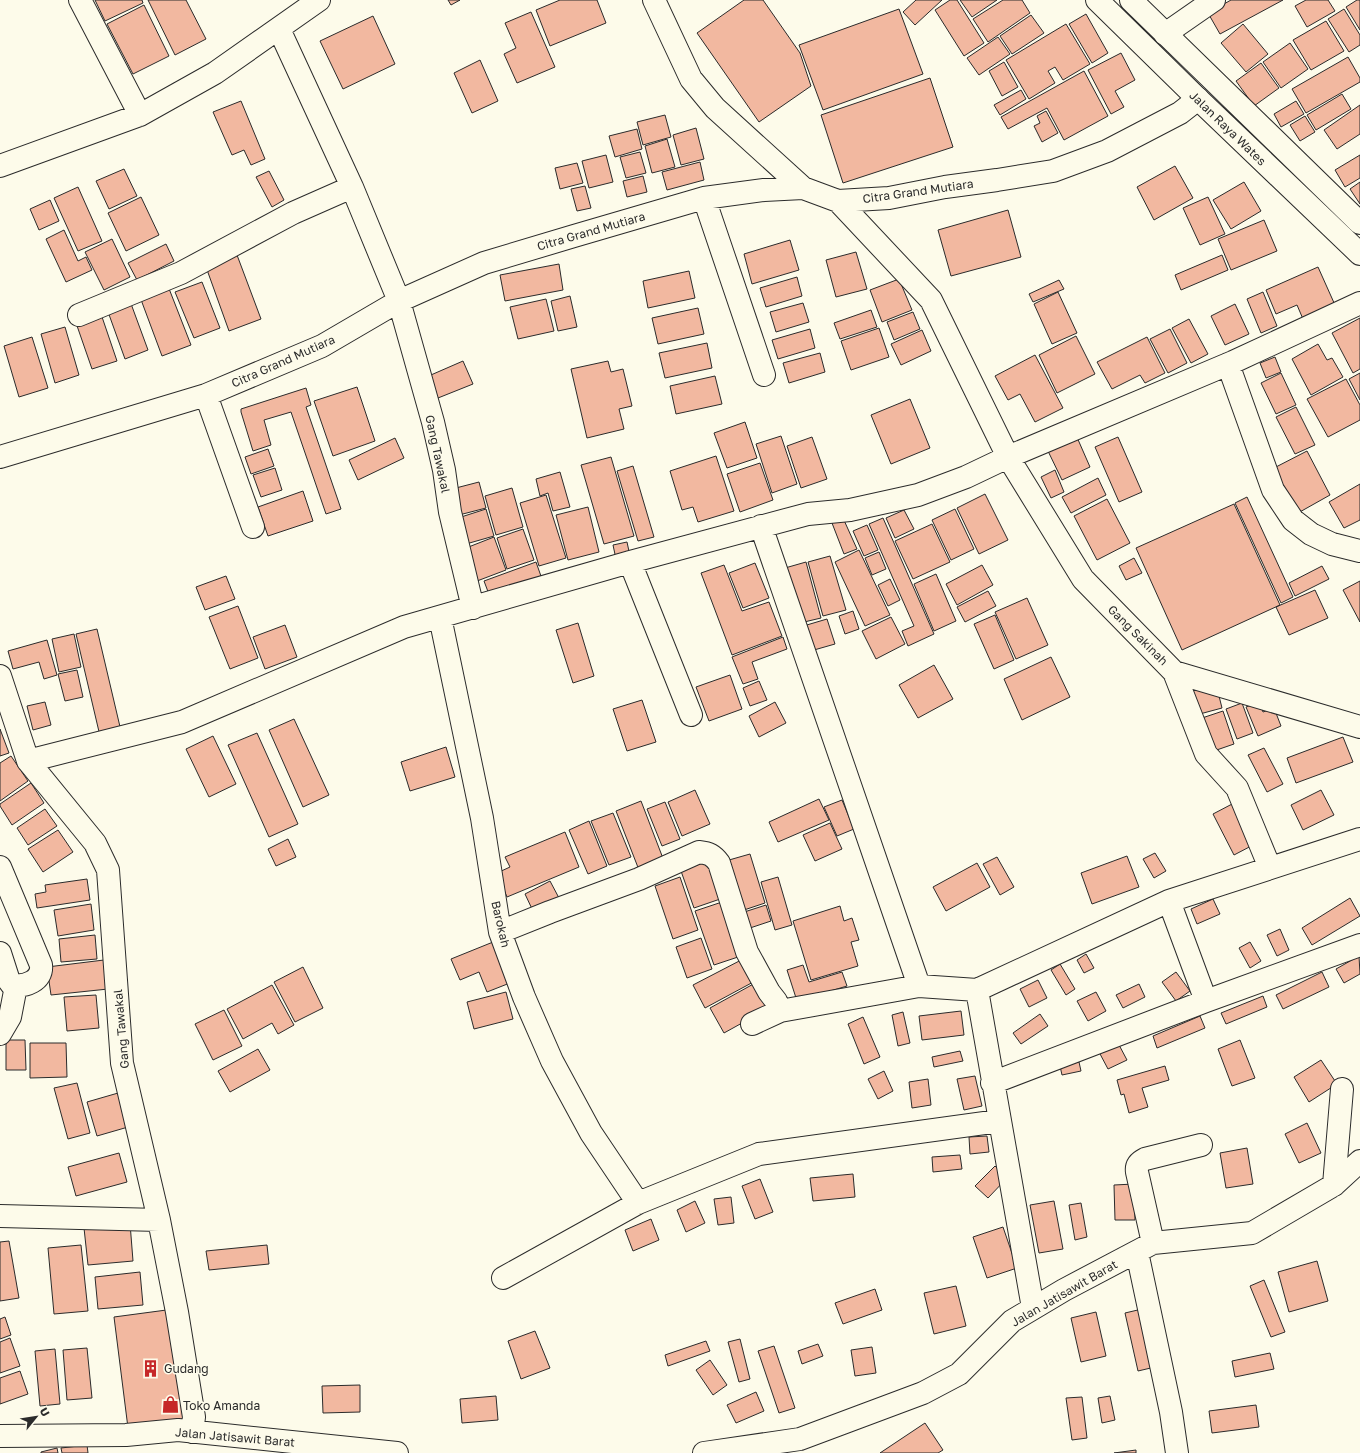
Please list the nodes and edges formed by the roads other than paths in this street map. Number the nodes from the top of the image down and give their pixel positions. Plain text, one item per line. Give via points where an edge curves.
1 (80, 0) edge
2 (319, 0) edge
3 (654, 0) edge
4 (1097, 0) edge
5 (1131, 0) edge
6 (1214, 0) edge
7 (296, 8) edge
8 (279, 29) junction
9 (1165, 34) junction
10 (1198, 99) junction
11 (140, 115) junction
12 (0, 166) edge
13 (352, 188) junction
14 (803, 188) junction
15 (704, 198) junction
16 (838, 201) junction
17 (1360, 223) edge
18 (1360, 254) edge
19 (399, 301) junction
20 (1360, 303) edge
21 (79, 315) dead end
22 (1228, 364) junction
23 (764, 375) dead end
24 (206, 395) junction
25 (0, 457) edge
26 (1008, 457) junction
27 (761, 526) junction
28 (253, 527) dead end
29 (1360, 551) edge
30 (630, 562) junction
31 (473, 608) junction
32 (440, 617) junction
33 (1174, 672) junction
34 (0, 676) edge
35 (691, 715) dead end
36 (1360, 727) edge
37 (28, 762) junction
38 (1360, 839) edge
39 (0, 867) edge
40 (1270, 868) junction
41 (1169, 901) junction
42 (500, 932) junction
43 (1360, 945) edge
44 (0, 953) edge
45 (16, 986) junction
46 (919, 986) junction
47 (977, 990) junction
48 (1206, 1000) junction
49 (780, 1011) junction
50 (752, 1024) dead end
51 (0, 1034) edge
52 (992, 1083) junction
53 (1342, 1089) dead end
54 (999, 1121) junction
55 (1201, 1145) dead end
56 (1360, 1161) edge
57 (1334, 1185) junction
58 (638, 1203) junction
59 (0, 1216) edge
60 (158, 1220) junction
61 (1145, 1247) junction
62 (503, 1278) dead end
63 (1032, 1308) junction
64 (192, 1432) junction
65 (0, 1436) edge
66 (805, 1446) edge
67 (398, 1453) edge
68 (704, 1453) edge
69 (1178, 1453) edge

1 - 11 main road
2 - 7 main road
3 - 14 main road via 691,79 715,108
4 - 10 main road, Jalan Raya Wates
5 - 9 main road, Jalan Raya Wates
6 - 9 main road
7 - 8 main road
8 - 11 main road via 215,73
8 - 13 main road, Gang Tawakal
9 - 17 main road, Jalan Raya Wates
10 - 16 main road, Citra Grand Mutiara via 1180,114 1107,151 1053,171 890,198
10 - 18 main road, Jalan Raya Wates
11 - 12 main road
13 - 19 main road, Gang Tawakal
13 - 21 main road via 293,214 181,273
14 - 15 main road, Citra Grand Mutiara
14 - 16 main road, Citra Grand Mutiara
15 - 19 main road, Citra Grand Mutiara via 484,263
15 - 23 main road
16 - 26 main road, Gang Sakinah via 931,300
19 - 24 main road, Citra Grand Mutiara via 322,346
19 - 31 main road, Gang Tawakal via 438,443 450,512
20 - 22 main road
22 - 26 main road
22 - 29 main road via 1273,490 1293,520 1311,534 1332,544
24 - 25 main road, Citra Grand Mutiara
24 - 28 main road
26 - 27 main road via 966,477 918,495 850,510 808,514
26 - 33 main road, Gang Sakinah via 1083,580
27 - 30 main road
27 - 46 main road
30 - 31 main road
30 - 35 main road
31 - 32 main road
32 - 37 main road via 404,627 182,722
32 - 42 main road, Barokah via 482,818
33 - 36 main road, Gang Sakinah
33 - 40 main road via 1206,754 1237,788
34 - 37 main road, Gang Tawakal
37 - 60 main road, Gang Tawakal via 95,843 108,870 122,1063
38 - 40 main road
39 - 45 main road via 41,968 38,978 28,984
40 - 41 main road
41 - 47 main road
41 - 48 main road
42 - 49 main road via 639,879 699,852 713,856 719,863 747,952
42 - 58 main road, Barokah via 524,997 552,1061 591,1134
43 - 48 main road
44 - 45 main road via 9,981
45 - 51 main road via 10,1017
46 - 47 main road
46 - 49 main road
47 - 52 main road
48 - 52 main road
49 - 50 main road
52 - 54 main road
53 - 57 main road
54 - 58 main road via 759,1154
54 - 63 main road
55 - 61 main road via 1144,1159 1139,1163 1137,1172
56 - 57 main road, Jalan Jatisawit Barat
57 - 61 main road, Jalan Jatisawit Barat via 1252,1232
58 - 62 main road
59 - 60 main road
60 - 64 main road, Gang Tawakal via 177,1312 194,1417
61 - 63 main road, Jalan Jatisawit Barat
61 - 69 main road
63 - 66 main road, Jalan Jatisawit Barat via 1012,1321 959,1374
64 - 65 main road, Jalan Jatisawit Barat via 178,1430 126,1435
64 - 67 main road, Jalan Jatisawit Barat
66 - 68 main road, Jalan Jatisawit Barat

